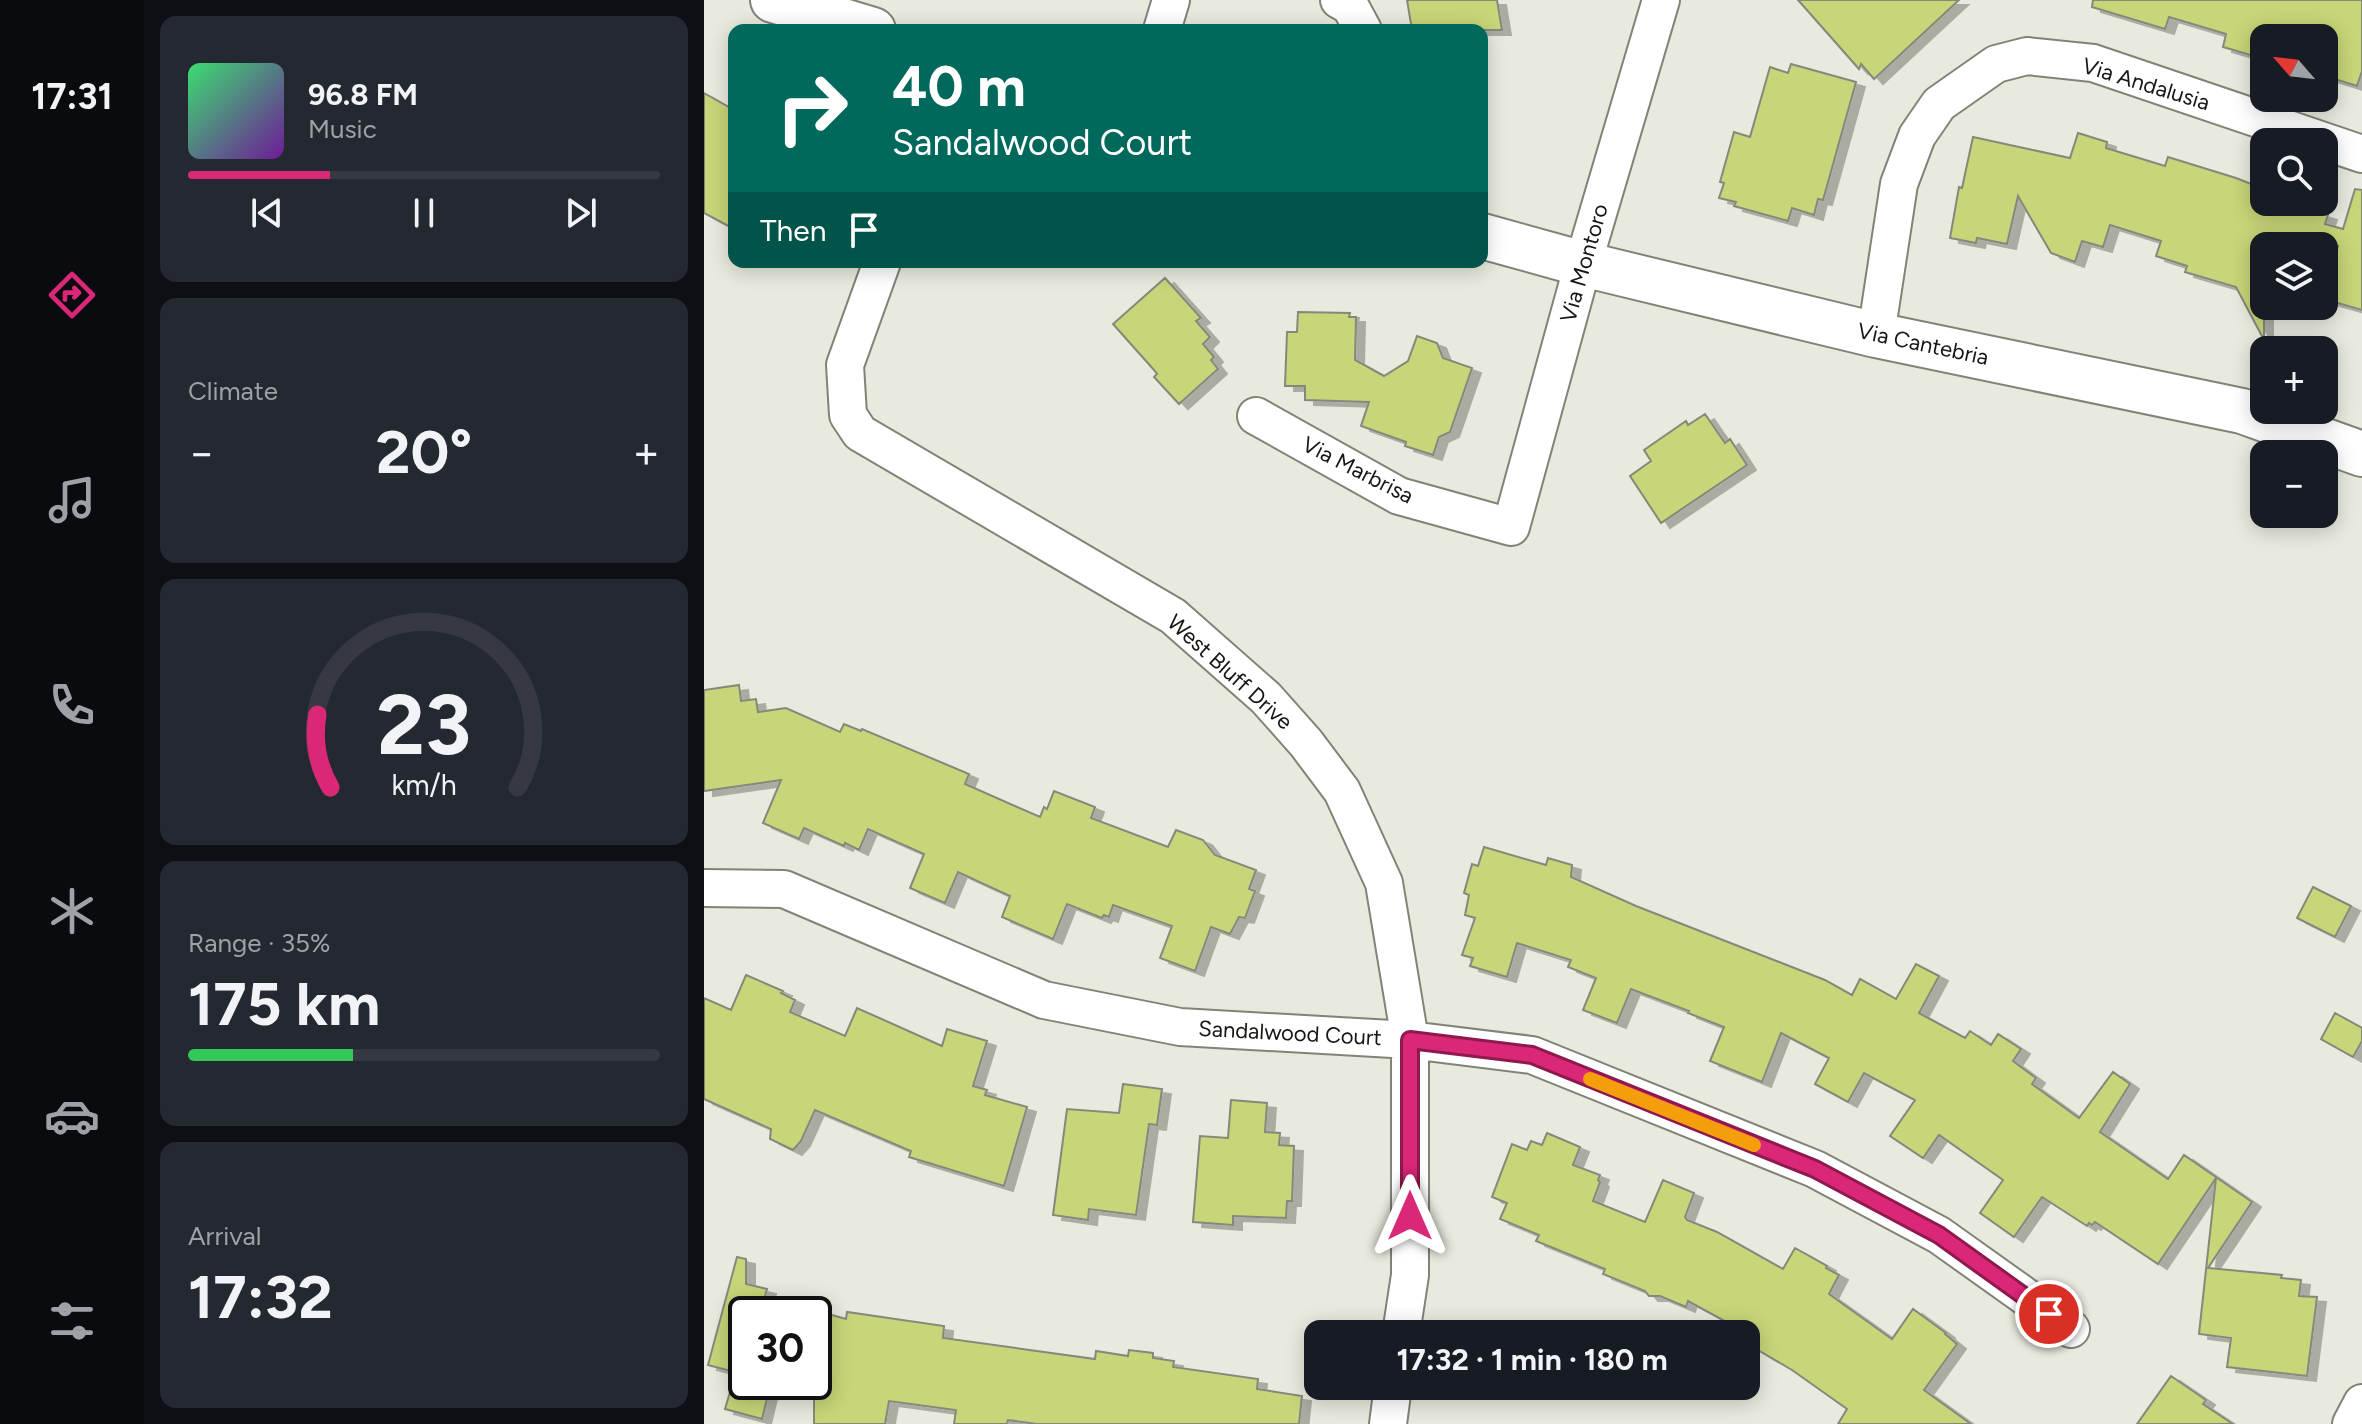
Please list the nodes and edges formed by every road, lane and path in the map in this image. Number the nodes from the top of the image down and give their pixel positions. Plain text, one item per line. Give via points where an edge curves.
1 (773, 0) edge
2 (1171, 0) edge
3 (1339, 0) edge
4 (1661, 0) edge
5 (863, 18) edge
6 (1164, 24) edge
7 (1360, 24) edge
8 (2362, 154) edge
9 (1488, 238) edge
10 (1583, 264) junction
11 (880, 268) edge
12 (1876, 335) junction
13 (1256, 416) dead end
14 (2362, 454) edge
15 (1511, 527) joint
16 (705, 888) edge
17 (1410, 1040) junction
18 (1403, 1320) edge
19 (2071, 1329) dead end
20 (1391, 1400) edge
21 (2362, 1403) edge
22 (1388, 1424) edge
23 (2351, 1424) edge

1 - 5 main road
2 - 6 street
3 - 7 street via 1350,6
4 - 10 street, Via Montoro
8 - 12 street, Via Andalusia via 2093,63 2027,56 1996,64 1939,104 1917,136 1899,184
9 - 10 main road, Via Cantebria
10 - 12 main road, Via Cantebria
10 - 15 street, Via Montoro
11 - 17 street, West Bluff Drive via 845,365 848,415 860,433 1173,616 1266,698 1342,791 1384,883
12 - 14 main road, Via Cantebria via 2242,411
13 - 15 street, Via Marbrisa via 1399,496
16 - 17 street, Sandalwood Court via 784,889 1044,1000 1180,1027
17 - 18 street, West Bluff Drive via 1410,1275
17 - 19 street, Sandalwood Court via 1532,1055 1815,1169 1939,1235
20 - 22 street
21 - 23 street

